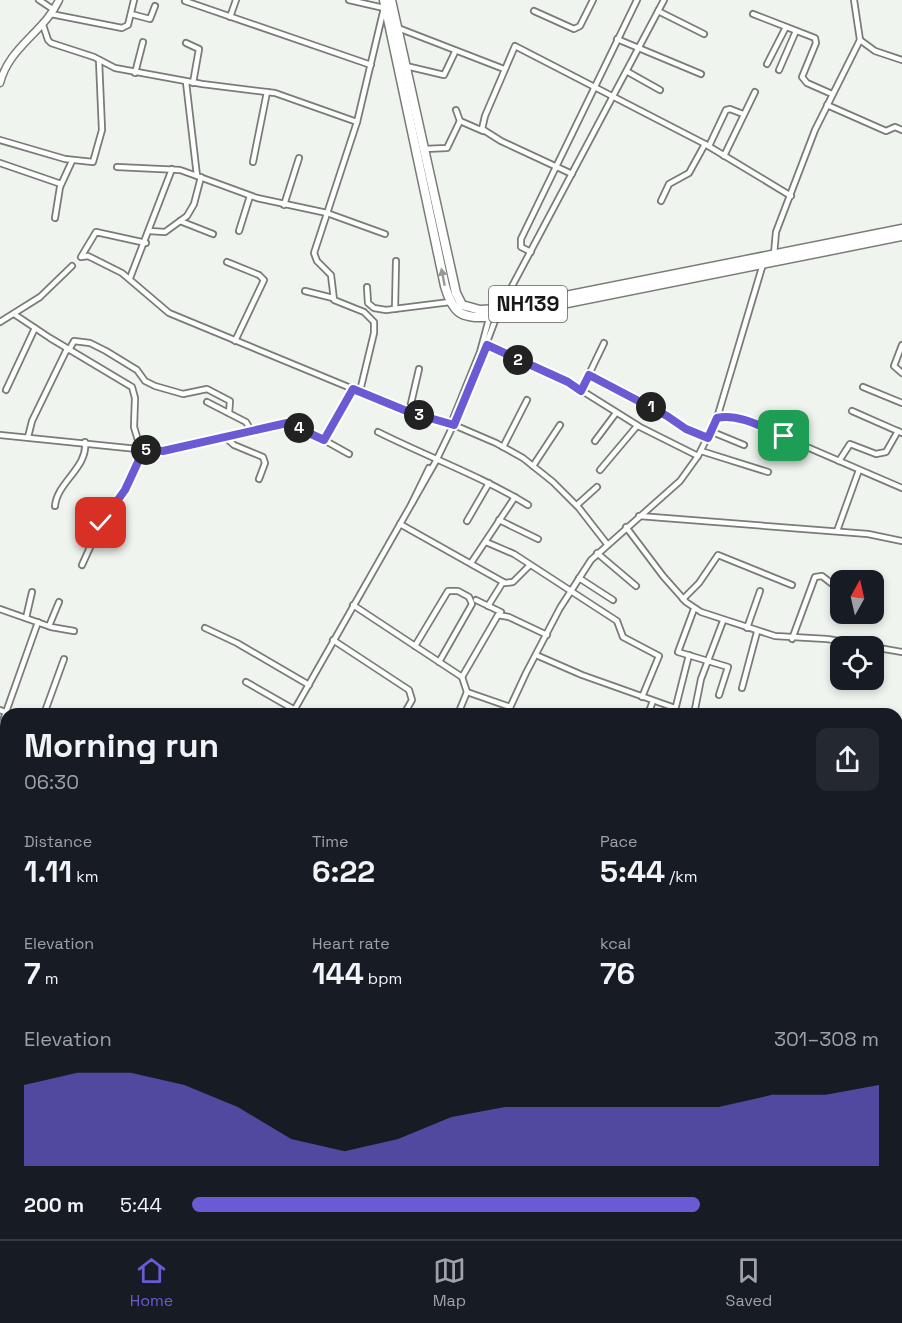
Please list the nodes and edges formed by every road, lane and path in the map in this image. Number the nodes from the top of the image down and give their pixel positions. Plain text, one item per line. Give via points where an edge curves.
1 (39, 0) edge
2 (59, 0) edge
3 (134, 0) edge
4 (236, 0) edge
5 (349, 0) edge
6 (392, 0) edge
7 (592, 0) edge
8 (637, 0) edge
9 (664, 0) edge
10 (854, 0) edge
11 (185, 1) edge
12 (155, 6) dead end
13 (387, 7) edge
14 (534, 11) dead end
15 (658, 11) junction
16 (53, 12) junction
17 (131, 14) junction
18 (753, 14) dead end
19 (231, 17) junction
20 (43, 25) junction
21 (786, 27) junction
22 (398, 28) junction
23 (796, 31) junction
24 (705, 33) dead end
25 (617, 39) junction
26 (861, 40) junction
27 (143, 42) dead end
28 (186, 43) dead end
29 (641, 47) junction
30 (454, 52) junction
31 (99, 60) junction
32 (902, 60) edge
33 (371, 64) junction
34 (766, 64) dead end
35 (406, 66) junction
36 (504, 69) junction
37 (2, 70) edge
38 (779, 70) dead end
39 (628, 72) junction
40 (135, 73) junction
41 (700, 74) dead end
42 (186, 82) junction
43 (0, 83) edge
44 (193, 83) junction
45 (594, 87) junction
46 (660, 90) dead end
47 (267, 92) junction
48 (755, 92) dead end
49 (832, 94) junction
50 (614, 97) junction
51 (827, 105) junction
52 (456, 110) dead end
53 (743, 114) junction
54 (460, 121) junction
55 (357, 122) junction
56 (902, 130) edge
57 (483, 131) junction
58 (0, 140) edge
59 (707, 145) junction
60 (421, 150) junction
61 (724, 156) junction
62 (300, 158) dead end
63 (72, 160) junction
64 (253, 162) dead end
65 (0, 163) edge
66 (557, 166) junction
67 (117, 167) dead end
68 (172, 169) junction
69 (572, 174) junction
70 (199, 176) junction
71 (61, 184) junction
72 (250, 196) junction
73 (791, 196) junction
74 (661, 201) dead end
75 (284, 205) junction
76 (327, 213) junction
77 (55, 218) dead end
78 (180, 220) junction
79 (902, 229) edge
80 (149, 231) junction
81 (239, 231) dead end
82 (213, 234) dead end
83 (385, 234) dead end
84 (902, 236) edge
85 (146, 243) junction
86 (531, 252) junction
87 (774, 258) junction
88 (396, 261) dead end
89 (227, 262) dead end
90 (764, 264) junction
91 (72, 266) dead end
92 (130, 278) junction
93 (367, 287) dead end
94 (305, 291) dead end
95 (608, 292) junction
96 (333, 298) junction
97 (450, 302) junction
98 (395, 309) junction
99 (494, 313) junction
100 (14, 314) junction
101 (0, 322) edge
102 (35, 328) junction
103 (235, 341) junction
104 (604, 343) dead end
105 (487, 345) junction
106 (902, 346) edge
107 (68, 349) junction
108 (419, 369) dead end
109 (902, 372) edge
110 (589, 375) junction
111 (863, 387) dead end
112 (353, 389) junction
113 (6, 390) dead end
114 (360, 391) junction
115 (581, 391) junction
116 (527, 400) dead end
117 (207, 402) dead end
118 (902, 403) edge
119 (852, 411) dead end
120 (409, 412) junction
121 (229, 413) junction
122 (616, 413) junction
123 (717, 418) junction
124 (453, 424) junction
125 (560, 425) dead end
126 (637, 426) junction
127 (710, 431) junction
128 (252, 432) junction
129 (378, 432) dead end
130 (900, 432) edge
131 (0, 435) edge
132 (28, 437) junction
133 (226, 438) junction
134 (708, 438) junction
135 (324, 440) junction
136 (595, 441) dead end
137 (85, 442) junction
138 (744, 445) dead end
139 (503, 447) junction
140 (142, 448) junction
141 (702, 451) junction
142 (350, 454) dead end
143 (698, 456) junction
144 (435, 460) junction
145 (839, 461) junction
146 (533, 466) junction
147 (600, 470) dead end
148 (859, 470) junction
149 (768, 472) dead end
150 (259, 479) dead end
151 (489, 483) junction
152 (597, 487) dead end
153 (902, 488) edge
154 (515, 497) junction
155 (528, 505) dead end
156 (577, 505) junction
157 (55, 506) dead end
158 (639, 516) junction
159 (500, 520) junction
160 (467, 521) dead end
161 (400, 524) junction
162 (626, 527) junction
163 (837, 531) junction
164 (538, 539) dead end
165 (902, 541) edge
166 (486, 542) junction
167 (607, 544) junction
168 (597, 553) junction
169 (471, 563) junction
170 (82, 565) dead end
171 (530, 565) junction
172 (579, 578) junction
173 (503, 582) junction
174 (830, 582) edge
175 (792, 585) dead end
176 (636, 586) dead end
177 (32, 591) dead end
178 (760, 591) dead end
179 (570, 592) junction
180 (683, 598) junction
181 (476, 600) dead end
182 (613, 600) dead end
183 (59, 602) dead end
184 (353, 605) junction
185 (488, 606) junction
186 (0, 609) edge
187 (694, 609) junction
188 (501, 612) dead end
189 (26, 618) junction
190 (723, 621) junction
191 (38, 622) junction
192 (49, 626) junction
193 (205, 628) dead end
194 (747, 628) junction
195 (74, 632) dead end
196 (757, 632) junction
197 (547, 635) junction
198 (792, 639) junction
199 (333, 640) junction
200 (830, 640) edge
201 (415, 646) junction
202 (884, 649) edge
203 (902, 652) edge
204 (536, 655) junction
205 (688, 655) junction
206 (64, 658) dead end
207 (708, 660) junction
208 (439, 662) junction
209 (462, 677) junction
210 (246, 682) dead end
211 (309, 685) junction
212 (742, 688) dead end
213 (467, 692) junction
214 (719, 695) dead end
215 (642, 697) junction
216 (653, 701) junction
217 (4, 708) edge
218 (46, 708) edge
219 (288, 708) edge
220 (296, 708) edge
221 (407, 708) edge
222 (460, 708) edge
223 (501, 708) edge
224 (511, 708) edge
225 (650, 708) edge
226 (668, 708) edge
227 (675, 708) edge
228 (695, 708) edge
229 (303, 1239) edge
230 (312, 1239) edge

1 - 16 street
2 - 16 street
3 - 17 street
4 - 19 street
5 - 13 street
6 - 13 highway, NH139
7 - 14 street via 583,21 574,29
8 - 25 street
9 - 15 street
10 - 26 street
11 - 19 street
12 - 17 street via 150,19
13 - 22 highway, NH139
13 - 33 street
13 - 60 highway, NH139
15 - 24 street
15 - 29 street
16 - 17 street via 122,28 128,25
16 - 20 street
18 - 21 street
19 - 33 street
20 - 31 street via 51,43
20 - 37 street
21 - 23 street
21 - 34 street
22 - 30 street
22 - 35 highway, NH139
23 - 38 street
23 - 49 street via 816,40 802,75 804,80
25 - 29 street
25 - 45 street
26 - 32 street via 875,51
26 - 49 street
27 - 40 street
28 - 44 street via 199,49
29 - 39 street
29 - 41 street
30 - 35 street via 444,75
30 - 36 street
31 - 40 street
31 - 63 street via 99,147 93,162
33 - 55 street
35 - 60 highway, NH139
36 - 45 street via 517,46
36 - 57 street via 484,116
37 - 43 street
39 - 46 street
39 - 50 street
40 - 42 street
42 - 44 street
42 - 70 street
44 - 47 street
45 - 50 street
45 - 66 street
47 - 55 street
47 - 64 street
48 - 53 street
49 - 51 street
50 - 59 street
50 - 69 street
51 - 56 street via 886,131 894,127
51 - 73 street
52 - 54 street
53 - 59 street via 726,110
53 - 61 street
54 - 57 street
54 - 60 street via 447,147
55 - 76 street
57 - 66 street
58 - 63 street
59 - 61 street
59 - 74 street via 689,173 669,184
97 -> 60 highway, NH139
60 - 99 highway, NH139 via 459,300 469,309
61 - 73 street
62 - 75 street
63 - 71 street
65 - 71 street
66 - 69 street
66 - 86 street via 519,242
67 - 68 street
68 - 70 street
68 - 80 street
69 - 86 street
70 - 72 street
70 - 78 street via 194,204
71 - 77 street
72 - 75 street
72 - 81 street
73 - 87 street via 776,232
75 - 76 street
76 - 83 street
76 - 96 street via 314,253 331,275
78 - 80 street via 165,232
78 - 82 street
79 - 87 highway, NH139
80 - 85 street
84 - 87 highway, NH139
85 - 92 street
85 - 92 street via 96,232 81,257 88,256
86 - 99 street
87 - 90 highway, NH139
87 - 95 highway, NH139
88 - 98 street
89 - 103 street via 259,274 264,280
90 - 95 highway, NH139
90 - 123 street
91 - 100 street via 46,292
92 - 103 street via 164,310
93 - 98 street via 370,306
94 - 96 street
95 - 99 highway, NH139
96 - 114 street via 368,314 374,322
97 - 98 street
97 - 99 highway, NH139 via 462,315
99 - 105 street
99 - 124 street
100 - 101 street
100 - 102 street
102 - 107 street
102 - 113 street
103 - 112 street
104 - 110 street
105 - 115 street
105 - 124 street
106 - 109 street via 894,366
107 - 121 street via 74,341 90,344 133,368 148,382 174,392 211,390 230,401
107 - 132 street
107 - 140 street via 132,387 134,427
108 - 120 street
110 - 115 street
110 - 134 street
111 - 118 street
112 - 114 street
112 - 135 street
114 - 120 street
115 - 122 street
116 - 139 street
117 - 121 street
119 - 130 street
120 - 124 street
121 - 128 street via 246,422
122 - 126 street
122 - 136 street
123 - 127 street
123 - 145 street via 746,421
124 - 139 street
124 - 144 street
125 - 146 street
126 - 143 street
126 - 147 street
127 - 134 street
127 - 138 street
128 - 133 street
128 - 135 street via 287,423
129 - 144 street
130 - 145 street via 886,452 876,454 850,444
131 - 132 street
132 - 137 street
133 - 140 street via 163,451
133 - 150 street via 263,457 265,463
134 - 141 street
135 - 142 street
137 - 140 street
137 - 157 street via 72,477 59,490
139 - 146 street
140 - 170 street via 125,490 101,523
141 - 143 street
141 - 149 street
143 - 158 street via 680,481
144 - 151 street
144 - 161 street
145 - 148 street
146 - 156 street
148 - 153 street
148 - 163 street
151 - 154 street
151 - 160 street
152 - 156 street
154 - 155 street
154 - 159 street
156 - 167 street
158 - 162 street
158 - 163 street
159 - 164 street
159 - 166 street
161 - 169 street
161 - 184 street
162 - 167 street
162 - 180 street
163 - 165 street
166 - 169 street
166 - 171 street
167 - 168 street
168 - 172 street
168 - 176 street
169 - 173 street
171 - 173 street via 513,582
171 - 179 street
172 - 179 street
172 - 182 street
173 - 185 street
174 - 198 street via 822,576 815,577
175 - 180 street via 718,555
177 - 189 street
178 - 194 street
179 - 197 street
179 - 215 street via 617,621 623,637 658,656
180 - 187 street
181 - 185 street
183 - 192 street
184 - 199 street
184 - 201 street
185 - 188 street
186 - 189 street
187 - 190 street
187 - 205 street via 678,650
189 - 191 street
190 - 194 street
190 - 207 street
191 - 192 street
191 - 217 street
192 - 195 street
193 - 211 street
194 - 196 street
196 - 198 street
196 - 212 street
197 - 204 street
197 - 209 street via 498,615
198 - 200 street
199 - 211 street
199 - 221 street via 409,690 412,700
201 - 208 street
201 - 208 street via 448,591 469,597 472,604
202 - 203 street
204 - 215 street
204 - 224 street
205 - 207 street
205 - 227 street
206 - 218 street
207 - 214 street via 728,667
207 - 228 street
208 - 209 street
209 - 213 street
210 - 219 street
211 - 220 street
213 - 222 street
213 - 223 street
215 - 216 street
216 - 225 street
216 - 226 street
229 - 230 street

